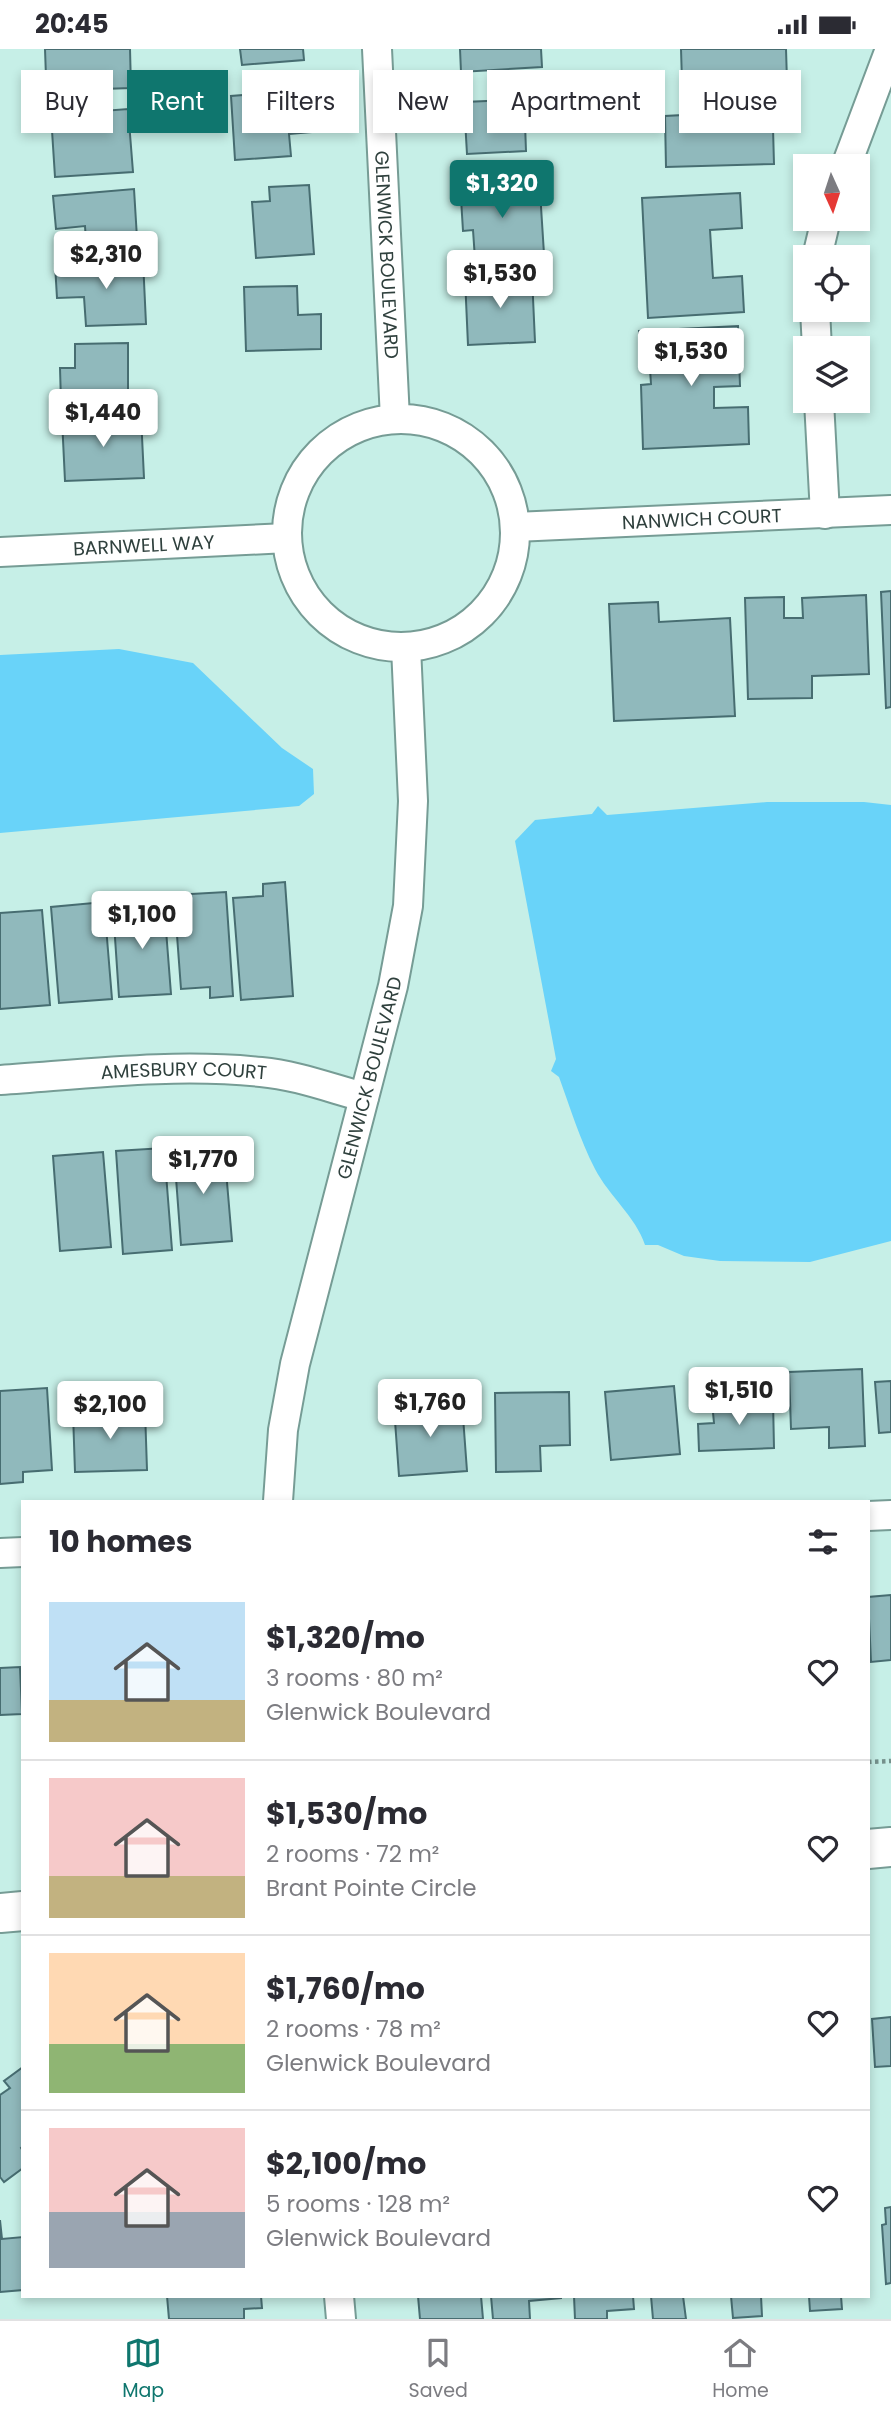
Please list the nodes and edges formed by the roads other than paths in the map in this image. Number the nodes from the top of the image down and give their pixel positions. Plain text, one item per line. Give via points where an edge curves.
1 (377, 49) edge
2 (890, 49) edge
3 (851, 154) edge
4 (820, 413) edge
5 (395, 419) junction
6 (891, 510) edge
7 (825, 514) junction
8 (515, 527) junction
9 (286, 538) junction
10 (0, 552) edge
11 (406, 646) junction
12 (0, 1080) edge
13 (364, 1097) junction
14 (278, 1500) edge
15 (891, 1515) edge
16 (870, 1516) edge
17 (21, 1552) edge
18 (0, 1553) edge
19 (891, 1847) edge
20 (870, 1849) edge
21 (21, 1911) edge
22 (0, 1913) edge
23 (339, 2298) edge
24 (341, 2319) edge

1 - 5 street, GLENWICK BOULEVARD
2 - 3 street
4 - 7 street
5 - 8 street via 436,424 472,444 499,475
5 - 9 street via 355,428 331,442 312,461 292,497
6 - 7 street, NANWICH COURT
7 - 8 street, NANWICH COURT
8 - 11 street via 508,571 485,609 449,636
9 - 10 street, BARNWELL WAY
9 - 11 street via 300,587 324,617 368,642
11 - 13 street, GLENWICK BOULEVARD via 413,801 408,906
12 - 13 street, AMESBURY COURT via 191,1067 263,1072
13 - 14 street, GLENWICK BOULEVARD via 295,1364 283,1430
15 - 16 street
17 - 18 street
19 - 20 main road
21 - 22 main road
23 - 24 street

